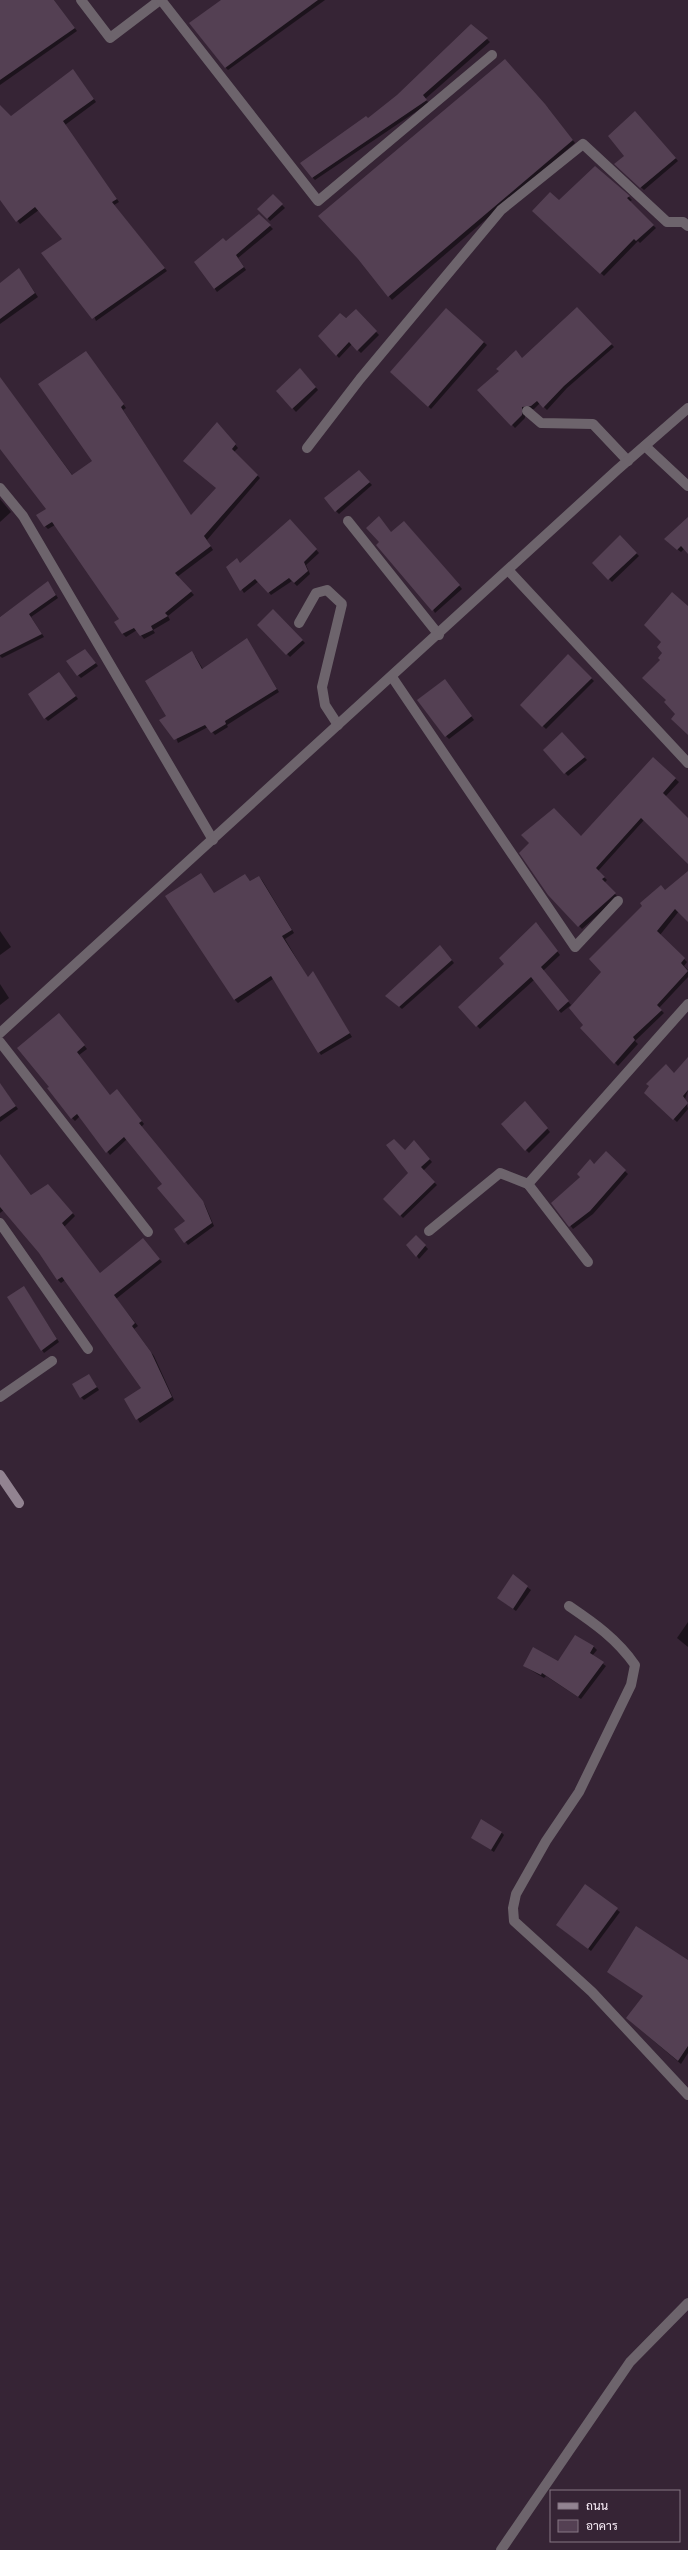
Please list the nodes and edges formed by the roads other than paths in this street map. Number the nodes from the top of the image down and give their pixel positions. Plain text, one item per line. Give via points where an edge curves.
1 (82, 0) edge
2 (161, 0) edge
3 (492, 55) dead end
4 (686, 222) edge
5 (688, 408) edge
6 (527, 411) dead end
7 (645, 446) junction
8 (306, 448) dead end
9 (628, 461) junction
10 (688, 486) edge
11 (0, 488) edge
12 (348, 522) dead end
13 (509, 571) junction
14 (299, 623) dead end
15 (438, 635) junction
16 (392, 677) junction
17 (338, 725) junction
18 (688, 763) edge
19 (213, 840) junction
20 (618, 901) dead end
21 (688, 1004) edge
22 (0, 1033) edge
23 (0, 1042) edge
24 (528, 1184) junction
25 (0, 1224) edge
26 (428, 1231) dead end
27 (148, 1232) dead end
28 (588, 1262) dead end
29 (88, 1349) dead end
30 (52, 1361) dead end
31 (0, 1397) edge
32 (0, 1475) edge
33 (19, 1502) dead end
34 (568, 1606) dead end
35 (688, 2095) edge
36 (688, 2303) edge
37 (501, 2550) edge

1 - 2 street via 110,38
2 - 3 street via 318,200
4 - 8 street via 667,222 584,144 501,210
5 - 7 street
6 - 9 street via 540,422 593,424
7 - 9 street
7 - 10 street
9 - 13 street
11 - 19 street via 23,516
12 - 15 street
13 - 15 street
13 - 18 street
14 - 17 street via 316,593 327,590 342,604 322,687 325,705
15 - 16 street
16 - 17 street
16 - 20 street via 575,947
17 - 19 street
19 - 22 street
21 - 24 street
23 - 27 street
24 - 26 street via 500,1173
24 - 28 street
25 - 29 street
30 - 31 street
32 - 33 street
34 - 35 street via 605,1630 635,1664 631,1686 579,1792 546,1841 516,1894 514,1921 592,1992
36 - 37 street via 630,2362

